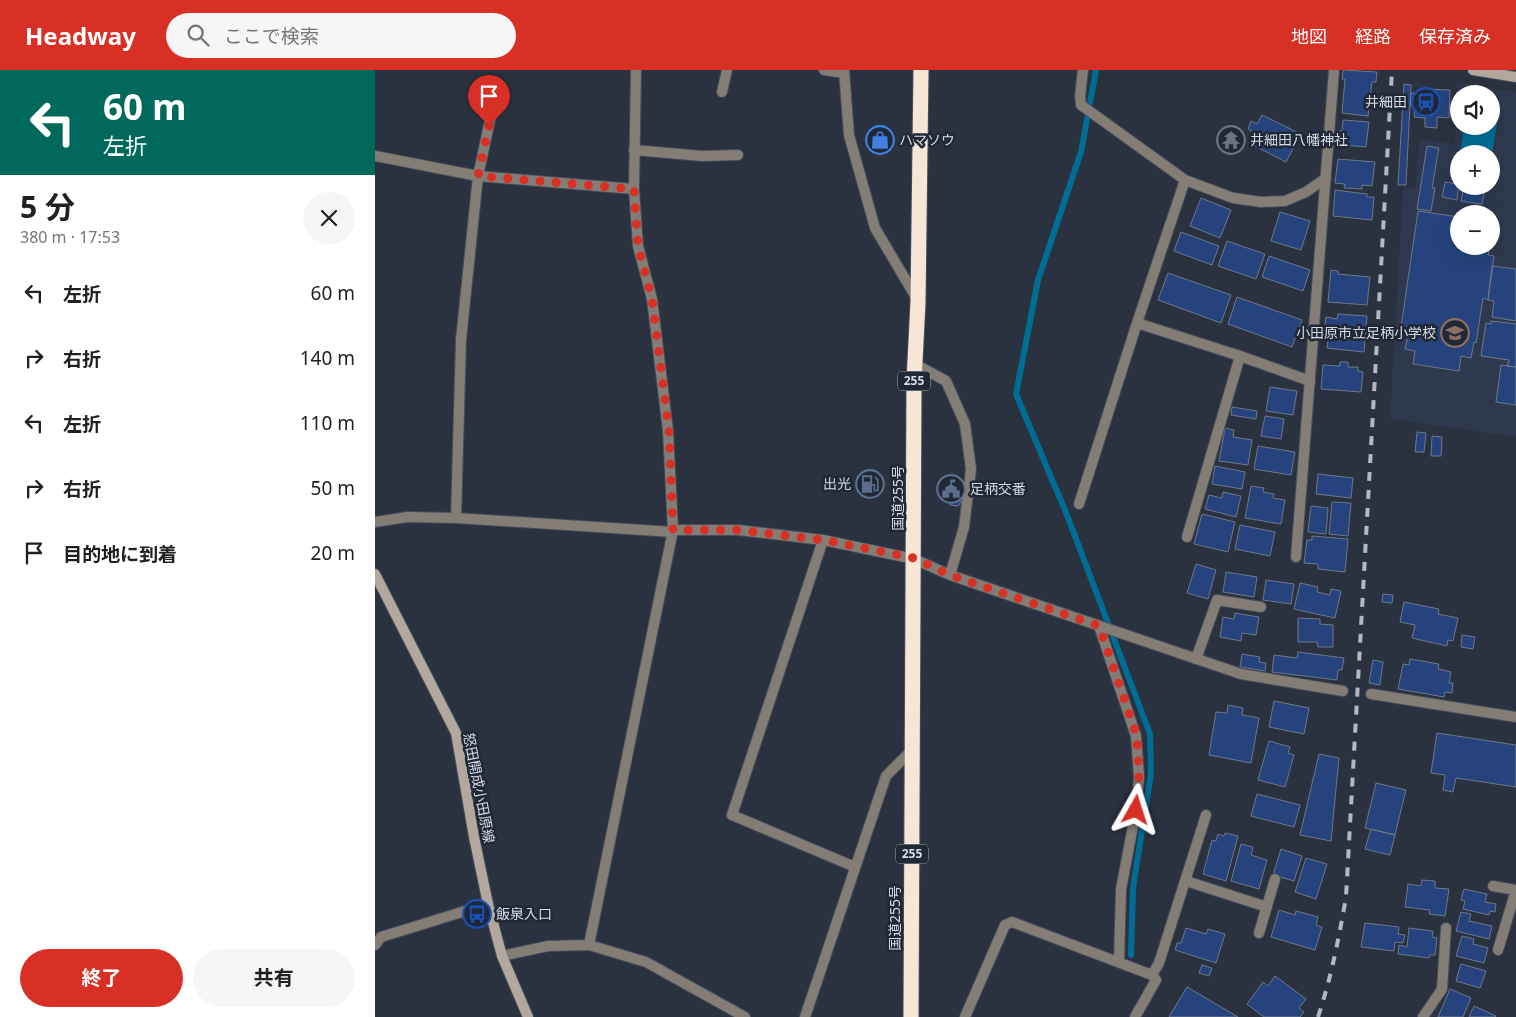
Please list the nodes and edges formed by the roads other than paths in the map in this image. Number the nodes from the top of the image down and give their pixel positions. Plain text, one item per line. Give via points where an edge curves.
1 (636, 70) edge
2 (727, 70) edge
3 (823, 70) edge
4 (921, 70) edge
5 (1083, 70) edge
6 (1334, 70) edge
7 (1473, 70) edge
8 (844, 71) edge
9 (1516, 77) edge
10 (496, 92) dead end
11 (722, 92) dead end
12 (634, 150) junction
13 (375, 156) edge
14 (738, 156) dead end
15 (478, 176) junction
16 (1326, 178) junction
17 (1185, 180) junction
18 (634, 189) junction
19 (919, 302) junction
20 (1137, 323) junction
21 (1240, 356) junction
22 (915, 364) junction
23 (1310, 381) junction
24 (1079, 504) dead end
25 (456, 518) junction
26 (375, 522) edge
27 (673, 531) junction
28 (1187, 537) dead end
29 (823, 540) junction
30 (1296, 557) dead end
31 (914, 558) junction
32 (375, 574) edge
33 (950, 575) junction
34 (1261, 608) dead end
35 (1099, 626) junction
36 (1197, 659) junction
37 (1343, 691) dead end
38 (1371, 694) dead end
39 (1516, 717) edge
40 (913, 749) junction
41 (1206, 815) dead end
42 (855, 868) junction
43 (1275, 879) dead end
44 (1186, 881) junction
45 (1493, 886) dead end
46 (1516, 890) edge
47 (488, 904) junction
48 (1267, 907) junction
49 (1445, 928) dead end
50 (1259, 933) dead end
51 (375, 945) edge
52 (589, 945) junction
53 (1497, 950) dead end
54 (502, 956) junction
55 (1119, 962) junction
56 (1152, 974) junction
57 (527, 1017) edge
58 (745, 1017) edge
59 (805, 1017) edge
60 (911, 1017) edge
61 (965, 1017) edge
62 (1135, 1017) edge
63 (1423, 1017) edge

1 - 12 street
2 - 11 street
3 - 8 street
4 - 19 highway, 国道255号 / 255
5 - 17 street via 1081,105
6 - 16 street
7 - 9 main road
8 - 19 street via 849,134 875,228
10 - 15 street
12 - 14 street
12 - 18 street
13 - 15 street
15 - 18 street
15 - 25 street via 461,340
16 - 17 street via 1307,192 1273,203 1233,198
16 - 23 street
17 - 20 street
18 - 27 street via 638,246 652,299 669,431
19 - 22 highway, 国道255号 / 255
20 - 21 street
20 - 24 street
21 - 23 street
21 - 28 street
22 - 31 highway, 国道255号 / 255
22 - 33 street via 947,381 965,424 971,469 964,527
23 - 30 street
25 - 26 street via 407,517
25 - 27 street
27 - 29 street via 738,530
27 - 52 street
29 - 31 street
29 - 42 street via 732,814
31 - 33 street
31 - 40 highway, 国道255号 / 255
32 - 47 main road, 怒田開成小田原線 via 456,733
33 - 35 street
34 - 36 street via 1217,600
35 - 36 street
35 - 55 street via 1137,736 1138,750 1136,810 1121,889
36 - 37 street via 1241,674
38 - 39 street
40 - 42 street via 887,776
40 - 60 highway, 国道255号 / 255
41 - 44 street
42 - 59 street
43 - 48 street
44 - 48 street
44 - 56 street via 1159,963
45 - 46 street
46 - 53 street
47 - 51 street via 381,937
47 - 54 main road, 怒田開成小田原線
48 - 50 street
49 - 63 street via 1442,989
52 - 54 street via 548,946
52 - 58 street via 646,962
54 - 57 main road, 怒田開成小田原線
55 - 56 street
55 - 61 street via 1012,922 1005,925
56 - 62 street via 1155,980

